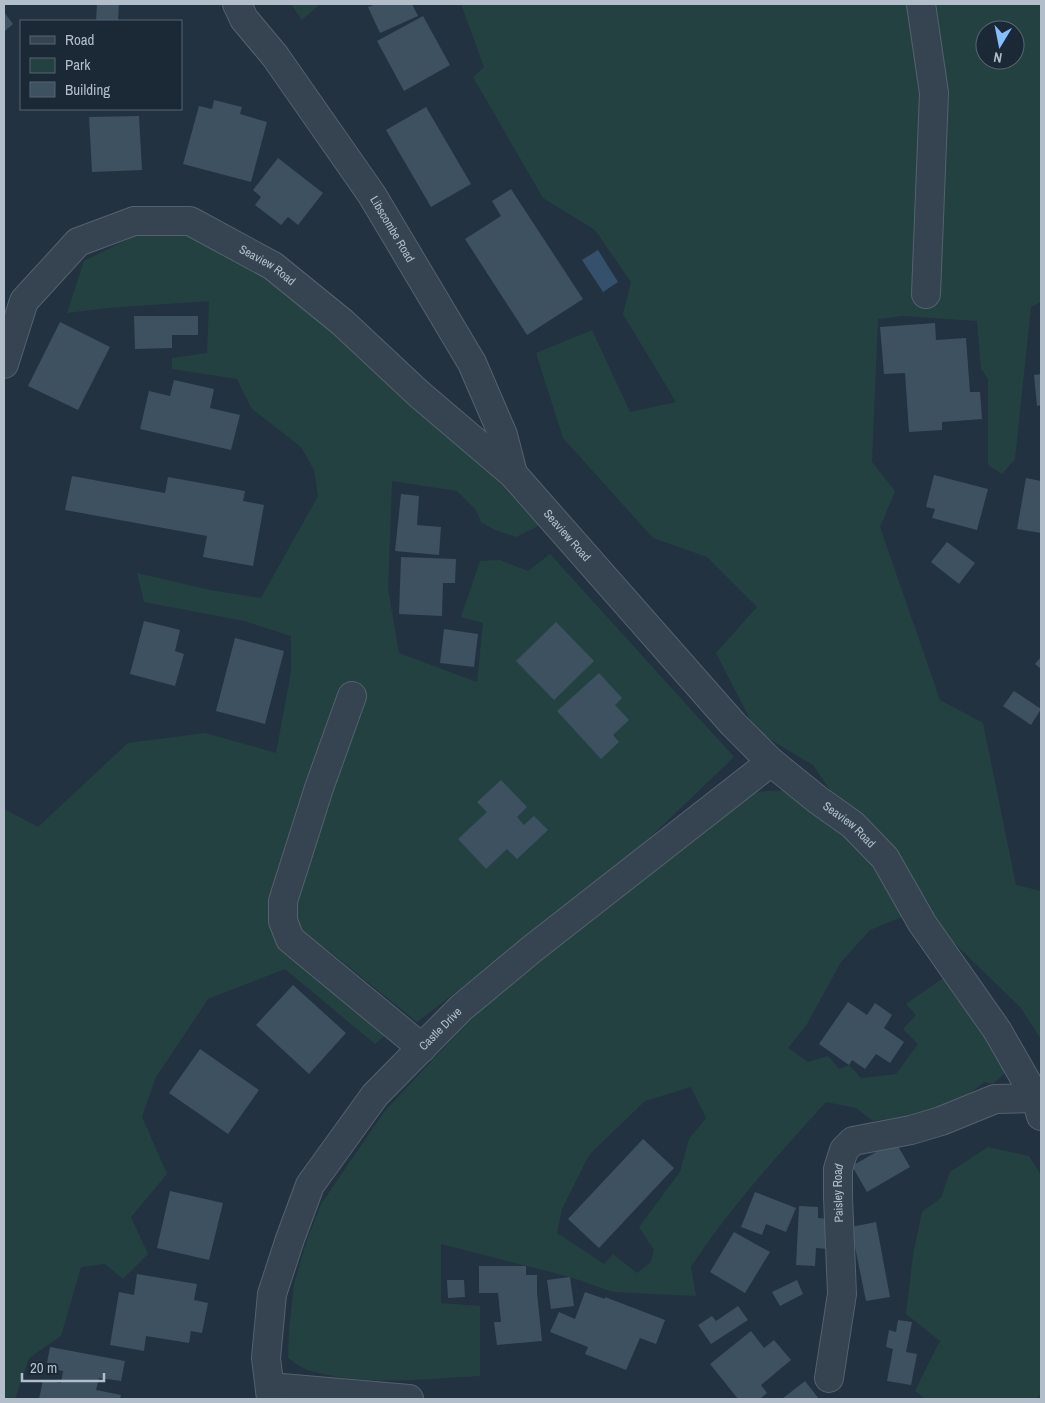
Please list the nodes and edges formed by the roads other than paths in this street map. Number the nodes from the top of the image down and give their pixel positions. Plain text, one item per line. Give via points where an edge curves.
1 (238, 4) edge
2 (921, 4) edge
3 (926, 294) dead end
4 (4, 364) edge
5 (513, 474) junction
6 (352, 696) dead end
7 (771, 762) junction
8 (422, 1048) junction
9 (1039, 1107) edge
10 (829, 1378) dead end
11 (270, 1393) edge
12 (409, 1399) edge

1 - 5 street, Libscombe Road via 244,19 275,56 372,195 472,362 503,435
2 - 3 street via 934,93
4 - 5 street, Seaview Road via 24,301 78,242 134,221 190,221 273,266 342,322 418,394
5 - 7 street, Seaview Road via 733,724
6 - 8 street via 283,901 283,921 290,939
7 - 8 street, Castle Drive via 532,949 461,1008
7 - 9 street, Seaview Road via 853,825 885,858 922,923 997,1030
8 - 11 street, Castle Drive via 375,1095 310,1186 272,1294 266,1358
9 - 10 street, Paisley Road via 995,1099 911,1130 853,1141 844,1150 838,1168 842,1294
11 - 12 street

